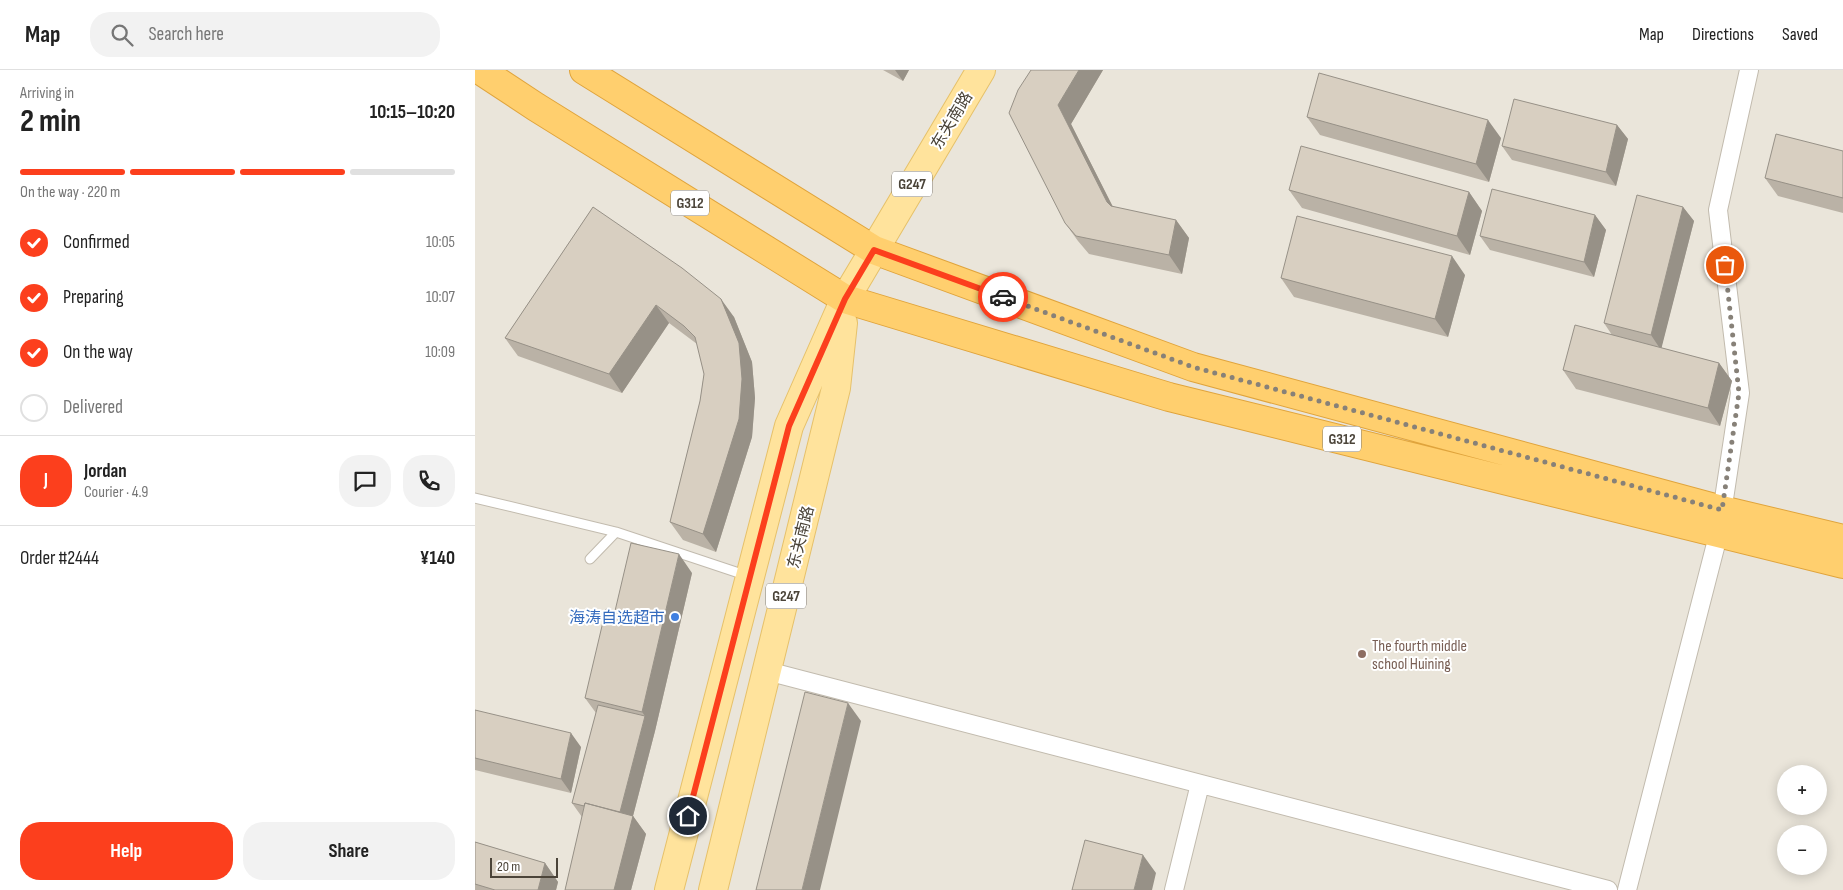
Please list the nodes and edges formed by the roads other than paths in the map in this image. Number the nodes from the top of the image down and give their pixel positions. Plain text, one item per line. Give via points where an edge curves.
1 (480, 70) edge
2 (584, 70) edge
3 (981, 70) edge
4 (1749, 70) edge
5 (874, 250) junction
6 (845, 299) junction
7 (475, 498) edge
8 (1721, 521) junction
9 (616, 532) junction
10 (1843, 539) edge
11 (590, 559) dead end
12 (1843, 564) edge
13 (751, 577) junction
14 (767, 671) junction
15 (1200, 784) junction
16 (669, 890) edge
17 (713, 890) edge
18 (1173, 890) edge
19 (1609, 890) edge
20 (1627, 890) edge

1 - 6 highway, G312
2 - 5 highway, G312
3 - 5 main road, 东关南路 / G247
4 - 8 street via 1718,210 1739,393
5 - 6 main road, 东关南路 / G247
5 - 8 highway, G312 via 1193,367
6 - 8 highway, G312 via 1169,397
6 - 13 main road, 东关南路 / G247 via 789,426
6 - 14 main road, 东关南路 / G247 via 836,388
7 - 9 lane
8 - 10 highway, G312
8 - 12 highway, G312
8 - 20 street
9 - 11 lane
9 - 13 lane
13 - 16 main road, 东关南路 / G247
14 - 15 street
14 - 17 main road, 东关南路 / G247
15 - 18 street
15 - 19 street

